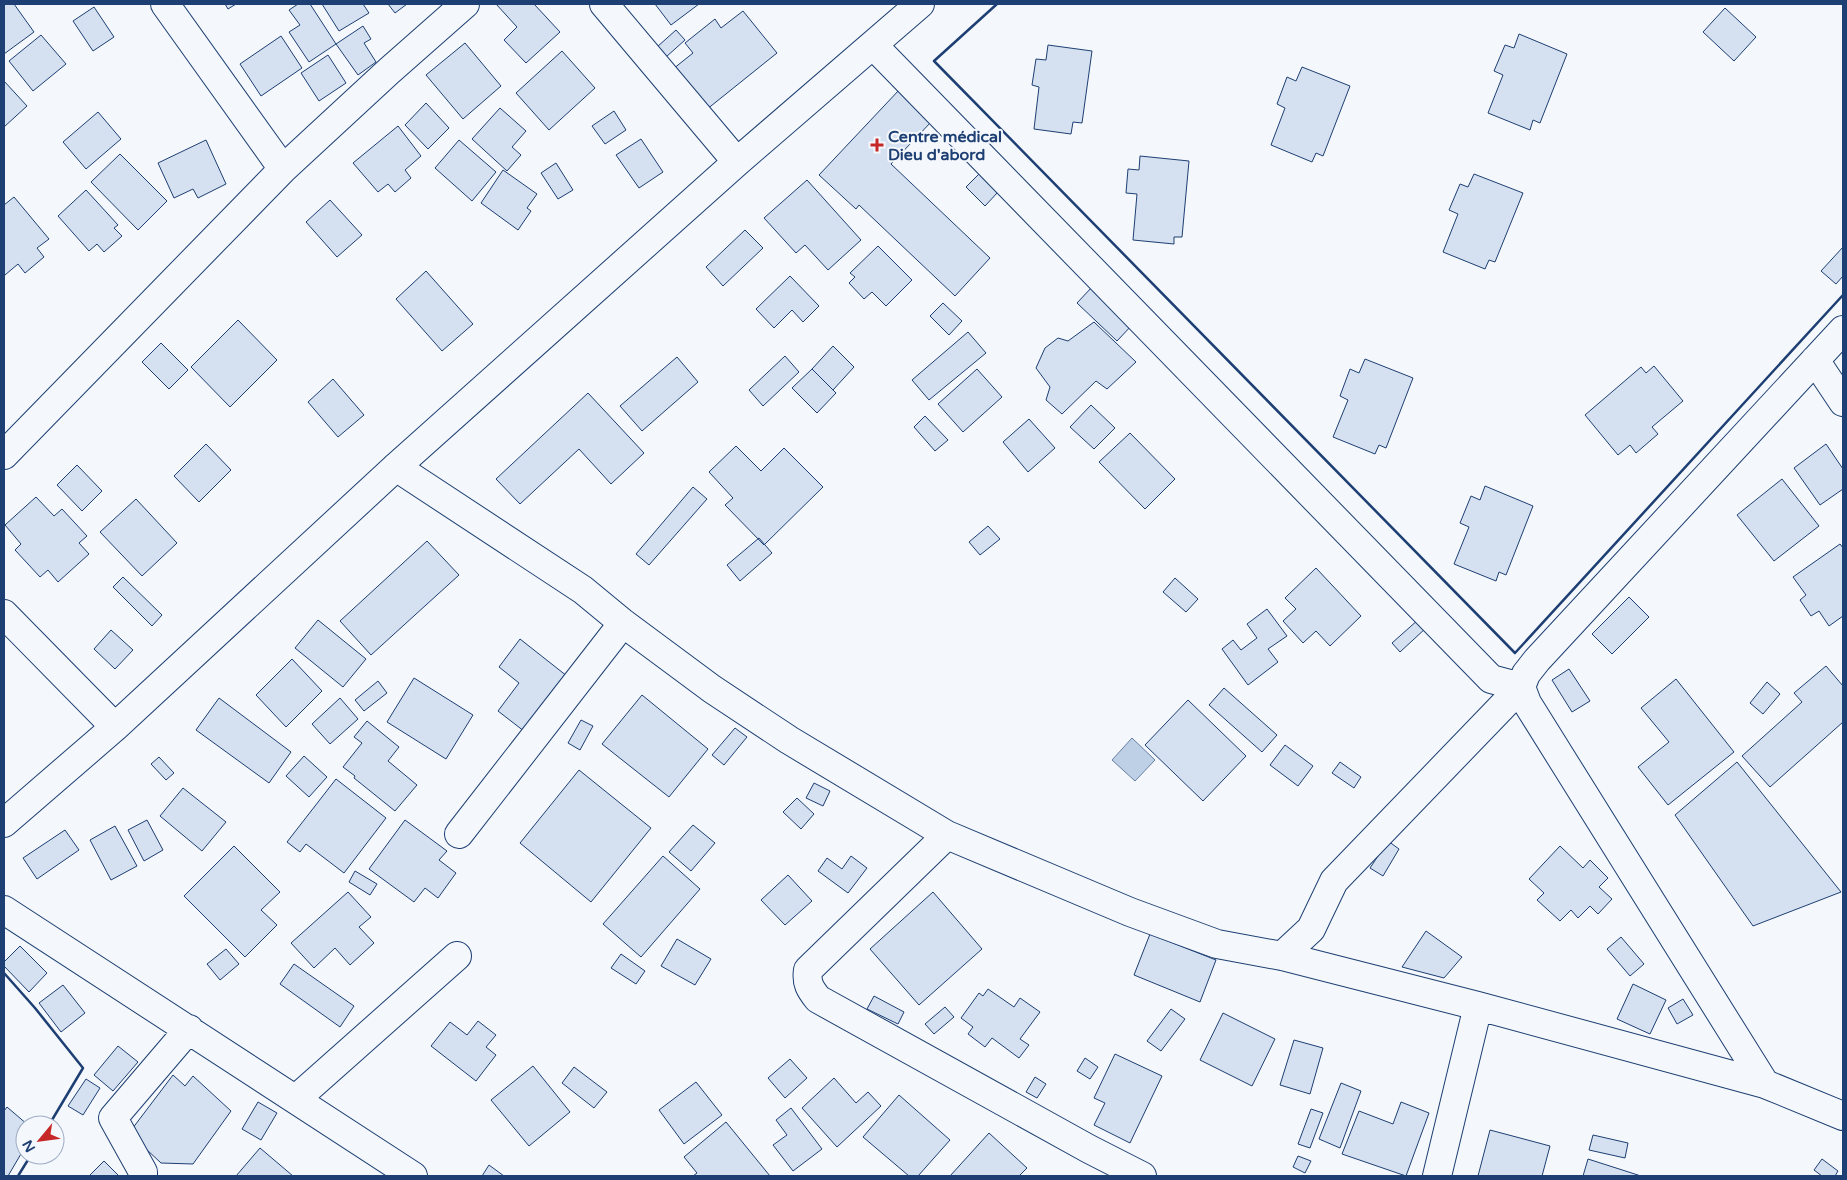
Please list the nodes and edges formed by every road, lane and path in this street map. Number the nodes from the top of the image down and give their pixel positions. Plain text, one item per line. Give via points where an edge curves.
1 (165, 4) edge
2 (465, 4) edge
3 (604, 4) edge
4 (920, 4) edge
5 (873, 44) junction
6 (737, 162) junction
7 (283, 168) junction
8 (1843, 330) edge
9 (1815, 360) junction
10 (1843, 402) edge
11 (4, 455) edge
12 (396, 467) junction
13 (4, 614) edge
14 (623, 623) junction
15 (1522, 687) junction
16 (115, 727) junction
17 (4, 823) edge
18 (459, 834) dead end
19 (948, 835) junction
20 (4, 910) edge
21 (457, 956) dead end
22 (1282, 956) junction
23 (1478, 1006) junction
24 (189, 1029) junction
25 (1765, 1084) junction
26 (296, 1099) junction
27 (1843, 1116) edge
28 (143, 1176) edge
29 (412, 1176) edge
30 (1142, 1176) edge
31 (1437, 1176) edge

1 - 7 street
2 - 7 street
3 - 6 street
4 - 5 street
5 - 6 street
5 - 15 street via 1491,679
6 - 12 street
7 - 11 street
8 - 9 street
9 - 10 street
9 - 15 street via 1537,660 1526,674
12 - 14 street via 583,590
12 - 16 street
13 - 16 street
14 - 18 street
14 - 19 street via 712,689 789,740
15 - 22 street via 1334,881 1311,930
15 - 25 street via 1527,703
16 - 17 street
19 - 22 street via 1200,938
19 - 30 street via 808,970 806,980 810,990 818,999
20 - 24 street
21 - 26 street
22 - 23 street
23 - 25 street
23 - 31 street
24 - 26 street
24 - 28 street via 113,1118
25 - 27 street
26 - 29 street

